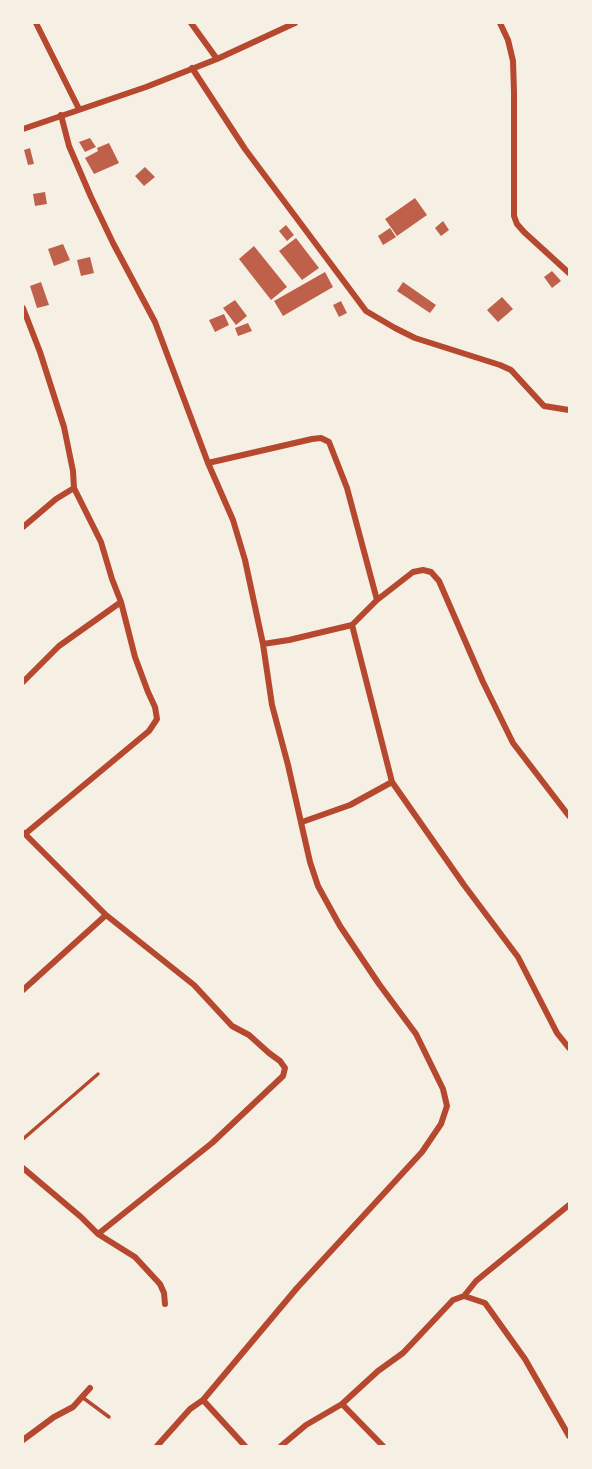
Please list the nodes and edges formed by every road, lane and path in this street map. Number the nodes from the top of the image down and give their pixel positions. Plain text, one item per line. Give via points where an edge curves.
1 (36, 23) edge
2 (191, 23) edge
3 (295, 23) edge
4 (500, 23) edge
5 (216, 59) junction
6 (192, 68) junction
7 (79, 109) junction
8 (61, 116) junction
9 (23, 128) edge
10 (569, 273) edge
11 (23, 308) edge
12 (569, 410) edge
13 (208, 463) junction
14 (74, 488) junction
15 (23, 527) edge
16 (377, 600) junction
17 (121, 602) junction
18 (352, 625) junction
19 (263, 644) junction
20 (23, 682) edge
21 (392, 782) junction
22 (569, 816) edge
23 (302, 822) junction
24 (24, 833) edge
25 (106, 915) junction
26 (23, 990) edge
27 (569, 1048) edge
28 (98, 1074) dead end
29 (23, 1139) edge
30 (23, 1168) edge
31 (569, 1205) edge
32 (98, 1234) junction
33 (464, 1296) junction
34 (164, 1304) dead end
35 (90, 1388) dead end
36 (82, 1397) junction
37 (203, 1400) junction
38 (342, 1404) junction
39 (109, 1417) dead end
40 (569, 1436) edge
41 (23, 1440) edge
42 (157, 1446) edge
43 (245, 1446) edge
44 (281, 1446) edge
45 (383, 1446) edge

1 - 7 street
2 - 5 street
3 - 5 street
4 - 10 street via 513,61 514,216 524,232
5 - 6 street
6 - 7 street
6 - 12 street via 245,149 366,311 415,338 511,370 544,405
7 - 8 street
8 - 9 street
8 - 13 street via 91,197 155,322
11 - 14 street via 64,427
13 - 16 street via 312,439 328,442 347,488
13 - 19 street via 233,520
14 - 15 street
14 - 17 street via 102,542
16 - 18 street
16 - 22 street via 413,572 431,572 439,581 513,743
17 - 20 street via 60,646
17 - 24 street via 156,719 149,731
18 - 19 street
18 - 21 street
19 - 23 street via 272,705
21 - 23 street via 350,805
21 - 27 street via 518,957
23 - 37 street via 318,886 416,1034 447,1106 422,1152 297,1288
24 - 25 street
25 - 26 street
25 - 32 street via 194,985 232,1026 249,1035 285,1068 284,1076 212,1143
28 - 29 lane
30 - 32 street
31 - 33 street
32 - 34 street via 150,1272 164,1293
33 - 38 street via 453,1300 403,1353
33 - 40 street via 485,1303 525,1359
35 - 36 street
36 - 39 lane
36 - 41 street
37 - 42 street
37 - 43 street
38 - 44 street
38 - 45 street

